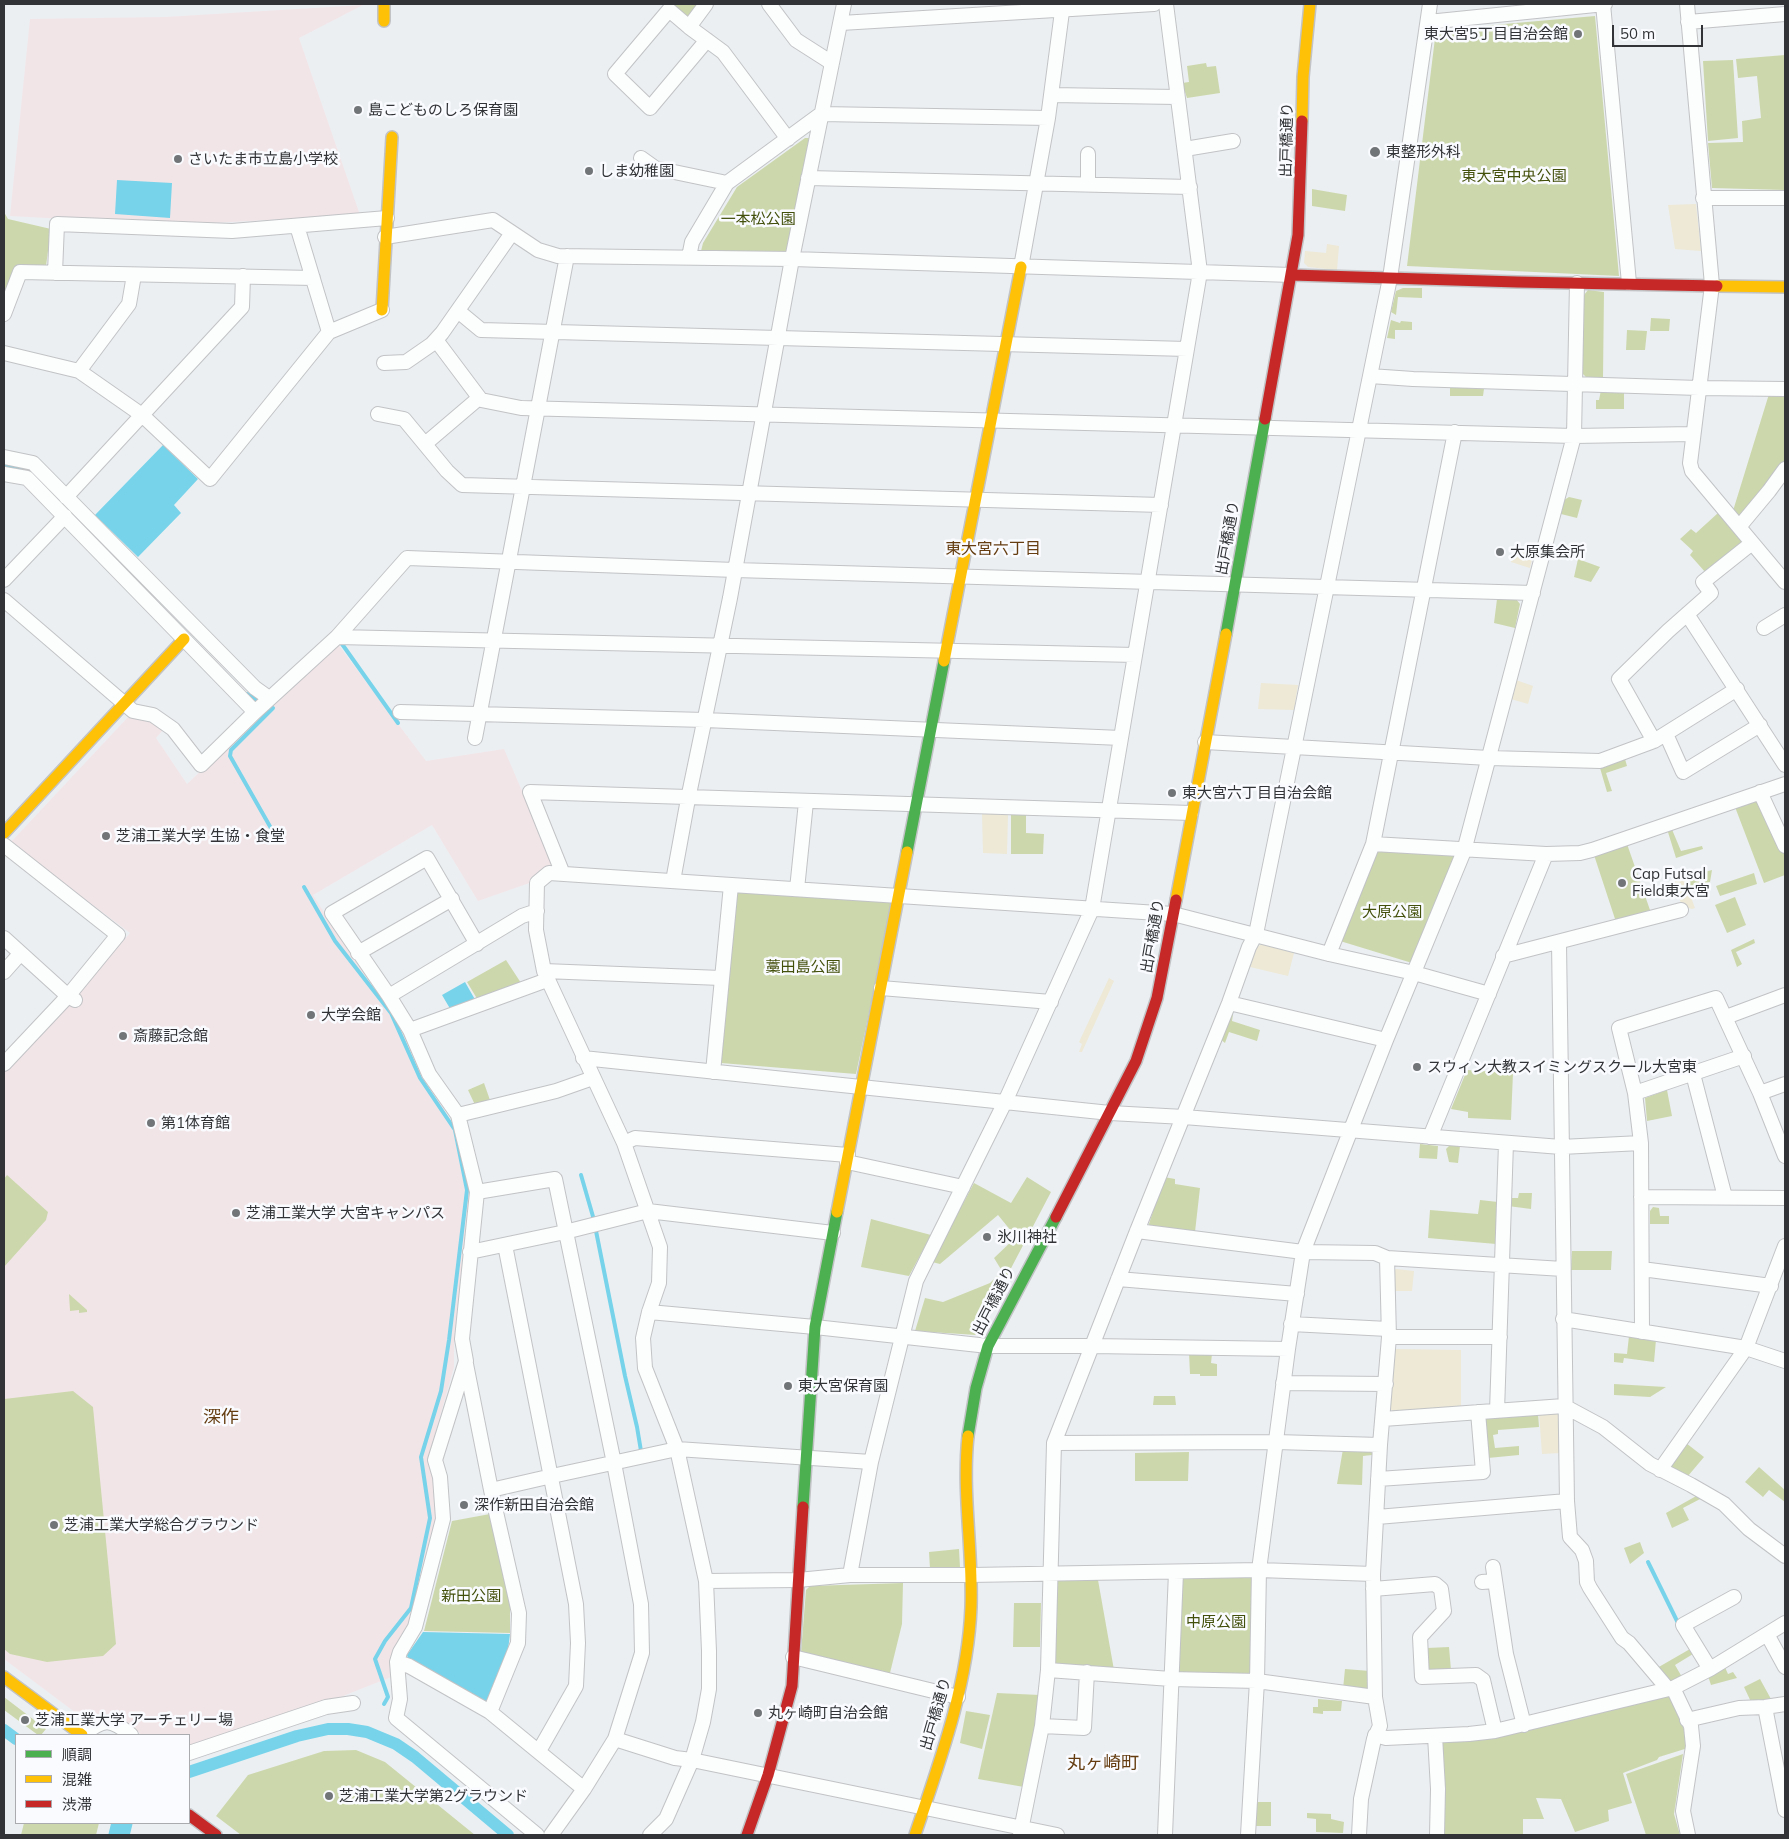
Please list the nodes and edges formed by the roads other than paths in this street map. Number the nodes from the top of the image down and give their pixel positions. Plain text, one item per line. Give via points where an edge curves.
1 (384, 4) edge
2 (706, 4) edge
3 (769, 4) edge
4 (844, 4) edge
5 (1154, 4) edge
6 (1166, 4) edge
7 (1310, 4) edge
8 (1430, 4) edge
9 (1604, 4) edge
10 (1686, 4) edge
11 (1063, 7) edge
12 (1785, 14) edge
13 (384, 21) dead end
14 (1428, 22) junction
15 (1688, 22) junction
16 (841, 23) junction
17 (689, 27) junction
18 (707, 40) junction
19 (832, 63) junction
20 (1051, 95) junction
21 (1177, 97) junction
22 (821, 114) junction
23 (1048, 118) junction
24 (392, 137) dead end
25 (788, 138) junction
26 (1233, 142) dead end
27 (1185, 149) junction
28 (1088, 154) dead end
29 (641, 158) dead end
30 (808, 178) junction
31 (727, 183) junction
32 (1036, 183) junction
33 (1088, 184) junction
34 (1190, 187) junction
35 (1704, 198) junction
36 (1785, 198) edge
37 (387, 218) junction
38 (297, 226) junction
39 (512, 233) junction
40 (385, 237) junction
41 (567, 256) junction
42 (689, 257) junction
43 (792, 259) junction
44 (1021, 267) junction
45 (1200, 272) junction
46 (55, 273) junction
47 (134, 275) junction
48 (1292, 275) junction
49 (243, 276) junction
50 (313, 278) junction
51 (1390, 278) junction
52 (1576, 283) junction
53 (1629, 283) junction
54 (1712, 285) junction
55 (1785, 287) edge
56 (382, 310) joint
57 (458, 311) junction
58 (4, 314) edge
59 (329, 332) junction
60 (552, 333) junction
61 (777, 338) junction
62 (436, 340) junction
63 (1006, 344) junction
64 (1187, 349) junction
65 (4, 353) edge
66 (384, 363) dead end
67 (79, 371) junction
68 (1370, 376) junction
69 (1576, 383) junction
70 (1700, 388) junction
71 (1785, 388) edge
72 (479, 398) junction
73 (538, 408) junction
74 (378, 414) dead end
75 (765, 414) junction
76 (142, 415) junction
77 (991, 420) junction
78 (1174, 425) junction
79 (1263, 427) junction
80 (1359, 430) junction
81 (1455, 432) junction
82 (1693, 434) junction
83 (1574, 436) junction
84 (425, 444) junction
85 (4, 457) edge
86 (1785, 469) edge
87 (4, 474) edge
88 (522, 486) junction
89 (749, 493) junction
90 (66, 497) junction
91 (976, 500) junction
92 (1161, 505) junction
93 (65, 516) junction
94 (1739, 527) junction
95 (1752, 543) junction
96 (508, 562) junction
97 (735, 570) junction
98 (961, 577) junction
99 (4, 580) edge
100 (1147, 582) junction
101 (1785, 582) edge
102 (1234, 585) junction
103 (1327, 588) junction
104 (1424, 590) junction
105 (1533, 593) junction
106 (4, 600) edge
107 (1686, 614) junction
108 (1785, 615) edge
109 (1764, 628) dead end
110 (337, 637) junction
111 (184, 639) junction
112 (493, 641) junction
113 (720, 646) junction
114 (946, 651) junction
115 (1135, 655) junction
116 (1736, 689) junction
117 (269, 698) junction
118 (124, 703) junction
119 (255, 712) junction
120 (400, 712) dead end
121 (479, 714) junction
122 (705, 720) junction
123 (1760, 725) junction
124 (931, 729) junction
125 (1660, 737) junction
126 (475, 738) dead end
127 (1121, 738) junction
128 (1205, 742) junction
129 (1294, 747) junction
130 (1392, 753) junction
131 (1489, 758) junction
132 (1785, 765) edge
133 (1785, 784) edge
134 (1760, 792) junction
135 (688, 798) junction
136 (806, 802) junction
137 (916, 805) junction
138 (1108, 810) junction
139 (1191, 813) junction
140 (4, 833) edge
141 (1373, 844) junction
142 (4, 845) edge
143 (1785, 846) edge
144 (1464, 851) junction
145 (1546, 854) junction
146 (563, 874) junction
147 (673, 882) junction
148 (731, 885) junction
149 (797, 890) junction
150 (899, 896) junction
151 (452, 899) junction
152 (1092, 909) junction
153 (1681, 910) dead end
154 (537, 911) junction
155 (1173, 914) junction
156 (1256, 934) junction
157 (4, 938) edge
158 (1559, 943) junction
159 (477, 944) junction
160 (358, 953) junction
161 (20, 954) junction
162 (1329, 954) junction
163 (1504, 956) junction
164 (4, 972) edge
165 (1414, 973) junction
166 (546, 975) junction
167 (721, 978) junction
168 (881, 988) junction
169 (1489, 994) junction
170 (1785, 995) edge
171 (389, 996) junction
172 (72, 998) junction
173 (1051, 1002) junction
174 (1229, 1003) junction
175 (1726, 1017) junction
176 (410, 1030) junction
177 (1386, 1040) junction
178 (1744, 1056) junction
179 (583, 1058) junction
180 (4, 1064) edge
181 (713, 1072) junction
182 (1693, 1074) junction
183 (593, 1078) junction
184 (1785, 1084) edge
185 (861, 1087) junction
186 (1635, 1093) junction
187 (1760, 1093) junction
188 (1005, 1102) junction
189 (1110, 1113) junction
190 (458, 1115) junction
191 (1184, 1117) junction
192 (1351, 1130) junction
193 (1430, 1137) junction
194 (1782, 1137) edge
195 (624, 1143) junction
196 (1506, 1143) junction
197 (1641, 1143) junction
198 (1561, 1147) junction
199 (1785, 1156) edge
200 (848, 1158) junction
201 (962, 1187) junction
202 (477, 1192) junction
203 (1641, 1197) junction
204 (1725, 1197) junction
205 (1785, 1198) edge
206 (648, 1211) junction
207 (1137, 1231) junction
208 (566, 1232) junction
209 (833, 1233) junction
210 (505, 1245) junction
211 (1785, 1246) edge
212 (470, 1252) junction
213 (1303, 1252) junction
214 (1387, 1258) junction
215 (1502, 1266) junction
216 (1563, 1269) junction
217 (1642, 1269) junction
218 (1118, 1279) junction
219 (1771, 1286) junction
220 (1297, 1294) junction
221 (649, 1312) junction
222 (1563, 1319) junction
223 (1291, 1324) junction
224 (814, 1327) junction
225 (1642, 1332) junction
226 (1389, 1333) junction
227 (903, 1336) junction
228 (1500, 1337) junction
229 (988, 1346) junction
230 (1092, 1346) junction
231 (1746, 1348) junction
232 (1288, 1349) junction
233 (466, 1361) junction
234 (1785, 1361) edge
235 (1283, 1383) junction
236 (1386, 1384) junction
237 (1564, 1406) junction
238 (1496, 1411) junction
239 (1478, 1412) junction
240 (1382, 1419) junction
241 (1276, 1442) junction
242 (1054, 1443) junction
243 (1380, 1445) junction
244 (677, 1449) junction
245 (807, 1457) junction
246 (871, 1462) junction
247 (614, 1463) junction
248 (1660, 1470) junction
249 (552, 1476) junction
250 (1378, 1479) junction
251 (491, 1490) junction
252 (1567, 1501) junction
253 (1377, 1518) junction
254 (1785, 1556) edge
255 (1259, 1570) junction
256 (1051, 1572) junction
257 (1176, 1572) junction
258 (1373, 1574) junction
259 (850, 1575) junction
260 (972, 1575) junction
261 (1490, 1577) dead end
262 (798, 1580) junction
263 (706, 1581) junction
264 (1373, 1589) junction
265 (1734, 1597) dead end
266 (1785, 1623) edge
267 (1767, 1634) junction
268 (793, 1657) junction
269 (397, 1662) junction
270 (1785, 1667) edge
271 (1710, 1669) junction
272 (1048, 1670) junction
273 (1087, 1672) junction
274 (4, 1677) edge
275 (1171, 1679) junction
276 (1256, 1682) junction
277 (1670, 1688) junction
278 (958, 1697) junction
279 (1375, 1697) junction
280 (352, 1703) dead end
281 (1785, 1704) edge
282 (1766, 1707) junction
283 (490, 1712) junction
284 (1687, 1720) junction
285 (1524, 1725) junction
286 (1042, 1726) junction
287 (1495, 1731) junction
288 (82, 1734) edge
289 (84, 1734) edge
290 (130, 1734) edge
291 (1375, 1735) junction
292 (1435, 1736) junction
293 (615, 1739) junction
294 (539, 1752) junction
295 (190, 1753) edge
296 (692, 1760) junction
297 (768, 1775) junction
298 (584, 1789) junction
299 (924, 1808) junction
300 (1785, 1810) edge
301 (190, 1816) edge
302 (1021, 1832) edge
303 (216, 1835) edge
304 (537, 1835) edge
305 (552, 1835) edge
306 (650, 1835) edge
307 (747, 1835) edge
308 (915, 1835) edge
309 (1057, 1835) edge
310 (1165, 1835) edge
311 (1248, 1835) edge
312 (1359, 1835) edge
313 (1437, 1835) edge
314 (1688, 1835) edge

1 - 13 street
2 - 17 street
3 - 19 street via 796,40
4 - 16 street
5 - 11 street
6 - 21 street
7 - 48 street, 出戸橋通り via 1303,77 1298,235
8 - 14 street
9 - 14 street
9 - 53 street
10 - 15 street
11 - 16 street
11 - 20 street
12 - 15 street
14 - 51 street
15 - 35 street
16 - 19 street
17 - 18 street
17 - 18 street via 669,10 615,74 650,108
18 - 25 street via 723,52
19 - 22 street
20 - 21 street
20 - 23 street
21 - 27 street
22 - 23 street
22 - 25 street
22 - 30 street
23 - 32 street
24 - 37 street
25 - 31 street
26 - 27 street
27 - 34 street
28 - 33 street
29 - 31 street via 655,168
30 - 32 street
30 - 43 street
31 - 42 street via 692,242
32 - 33 street
32 - 44 street
33 - 34 street
34 - 45 street
35 - 36 street
35 - 54 street
37 - 38 street
37 - 40 street
38 - 46 street via 232,231 57,224
38 - 50 street
39 - 40 street via 493,220
39 - 41 street via 538,250
39 - 57 street
40 - 56 street
41 - 42 street
41 - 60 street
42 - 43 street
43 - 44 street
43 - 61 street
44 - 45 street
44 - 63 street
45 - 48 street
45 - 64 street
46 - 47 street
46 - 58 street via 20,272
47 - 49 street
47 - 67 street via 129,304
48 - 51 street
48 - 79 street, 出戸橋通り
49 - 50 street
49 - 76 street via 242,307
50 - 59 street
51 - 52 street
51 - 68 street
52 - 53 street
52 - 69 street
53 - 54 street
54 - 55 street
54 - 70 street
56 - 59 street
57 - 60 street via 482,330
57 - 62 street
59 - 76 street via 210,479
60 - 61 street
60 - 73 street
61 - 63 street
61 - 75 street
62 - 66 street via 406,362
62 - 72 street
63 - 64 street
63 - 77 street
64 - 78 street
65 - 67 street
67 - 76 street
68 - 69 street
68 - 80 street
69 - 70 street
69 - 83 street
70 - 71 street
70 - 82 street
72 - 73 street via 521,408
72 - 84 street
73 - 75 street
73 - 88 street
74 - 84 street via 404,418
75 - 77 street
75 - 89 street
76 - 90 street
77 - 78 street
77 - 91 street
78 - 79 street
78 - 92 street
79 - 80 street
79 - 102 street, 出戸橋通り
80 - 81 street
80 - 103 street
81 - 83 street
81 - 104 street
82 - 83 street
82 - 94 street via 1692,471
83 - 105 street
84 - 88 street via 462,485
85 - 90 street via 33,463
86 - 94 street
87 - 93 street via 27,478
88 - 89 street
88 - 96 street
89 - 91 street
89 - 97 street
90 - 117 street via 255,688
91 - 92 street
91 - 98 street
92 - 100 street
93 - 99 street
93 - 111 street
94 - 95 street
95 - 101 street
95 - 107 street via 1702,582 1711,593
96 - 97 street
96 - 110 street via 407,558
96 - 112 street
97 - 98 street
97 - 113 street
98 - 100 street
98 - 114 street
100 - 102 street
100 - 115 street
102 - 103 street
102 - 128 street, 出戸橋通り
103 - 104 street
103 - 129 street
104 - 105 street
104 - 130 street
105 - 131 street
106 - 118 street
107 - 116 street
107 - 125 street via 1620,679
108 - 109 street
110 - 112 street
110 - 117 street
111 - 118 street
111 - 119 street
112 - 113 street
112 - 121 street
113 - 114 street
113 - 122 street
114 - 115 street
114 - 124 street
115 - 127 street
116 - 123 street
116 - 125 street
117 - 119 street
118 - 119 street via 134,711 153,715 173,729 201,764
118 - 140 street
120 - 121 street
121 - 122 street
121 - 126 street
122 - 124 street
122 - 135 street
123 - 125 street via 1683,772
123 - 132 street
124 - 127 street
124 - 137 street
125 - 131 street via 1600,761
127 - 138 street
128 - 129 street
128 - 139 street, 出戸橋通り
129 - 130 street
129 - 156 street
130 - 131 street
130 - 141 street
131 - 144 street
133 - 134 street
134 - 143 street
134 - 145 street via 1592,850
135 - 136 street
135 - 146 street via 530,792
135 - 147 street
136 - 137 street
136 - 149 street
137 - 138 street
137 - 150 street
138 - 139 street
138 - 152 street
139 - 155 street, 出戸橋通り
141 - 144 street
141 - 162 street
142 - 172 street via 124,934
144 - 145 street
144 - 165 street
145 - 163 street
146 - 147 street
146 - 154 street via 549,873 537,883
147 - 148 street
148 - 149 street
148 - 167 street
149 - 150 street
150 - 152 street
150 - 168 street
151 - 159 street
151 - 160 street
151 - 160 street via 427,858 332,913
152 - 155 street
152 - 173 street
153 - 158 street
154 - 159 street via 522,916
154 - 166 street via 536,930
155 - 156 street
155 - 189 street, 出戸橋通り via 1148,1029
156 - 162 street
156 - 174 street
157 - 161 street
158 - 163 street
158 - 198 street
159 - 171 street
160 - 171 street
161 - 164 street
161 - 172 street
162 - 165 street
163 - 169 street
165 - 169 street
165 - 177 street
166 - 167 street
166 - 176 street
166 - 179 street
167 - 181 street
168 - 173 street
168 - 185 street
169 - 193 street
170 - 175 street
171 - 176 street
172 - 180 street
173 - 188 street
174 - 177 street
174 - 191 street
175 - 178 street
175 - 186 street via 1716,998 1619,1028
176 - 190 street via 429,1074
177 - 192 street
178 - 182 street
178 - 187 street
179 - 181 street
179 - 183 street
181 - 185 street
182 - 186 street
182 - 204 street
183 - 190 street via 556,1091
183 - 195 street
184 - 187 street
185 - 188 street
185 - 200 street
186 - 197 street
187 - 194 street
188 - 189 street
188 - 201 street
189 - 191 street
189 - 229 street, 出戸橋通り
190 - 202 street
191 - 192 street
191 - 207 street
192 - 193 street
192 - 213 street
193 - 196 street
194 - 199 street
195 - 200 street via 635,1138
195 - 206 street
196 - 198 street
196 - 215 street
197 - 198 street
197 - 203 street
198 - 216 street
200 - 201 street
200 - 209 street
201 - 227 street via 916,1282
202 - 208 street via 555,1179
202 - 212 street
203 - 204 street
203 - 217 street
204 - 205 street
206 - 208 street
206 - 209 street
206 - 221 street via 660,1247 659,1282
207 - 213 street
207 - 218 street
208 - 210 street
208 - 247 street
209 - 224 street
210 - 212 street
210 - 249 street
211 - 219 street
212 - 233 street via 462,1339
213 - 214 street via 1375,1253
213 - 220 street
214 - 215 street
214 - 226 street
215 - 216 street
215 - 228 street
216 - 222 street
217 - 219 street
217 - 225 street
218 - 220 street
218 - 230 street
219 - 231 street
220 - 223 street
221 - 224 street
221 - 244 street via 643,1338 645,1368
222 - 225 street
222 - 237 street
223 - 226 street
223 - 232 street
224 - 227 street
224 - 245 street
225 - 231 street
226 - 228 street
226 - 236 street
227 - 229 street
227 - 246 street
228 - 238 street
229 - 230 street
229 - 260 street, 出戸橋通り via 974,1396 966,1461
230 - 232 street
230 - 242 street
231 - 234 street
231 - 248 street
232 - 235 street
233 - 251 street
233 - 269 street via 435,1460 440,1477 443,1519 415,1627
235 - 236 street
235 - 241 street
236 - 240 street
237 - 238 street
237 - 248 street via 1603,1427
237 - 252 street
238 - 239 street
239 - 240 street
239 - 250 street via 1483,1472
240 - 243 street
241 - 242 street
241 - 243 street
241 - 255 street
242 - 256 street
243 - 250 street
244 - 245 street
244 - 247 street
244 - 263 street
245 - 246 street
245 - 262 street
246 - 259 street
247 - 249 street
247 - 293 street via 641,1604 642,1653
248 - 254 street via 1724,1504 1749,1529
249 - 251 street
249 - 294 street via 576,1604 578,1644 576,1686
250 - 253 street
251 - 283 street via 519,1613 518,1643
252 - 253 street
252 - 277 street via 1570,1537 1582,1550 1590,1588 1622,1638
253 - 258 street
255 - 257 street
255 - 258 street
255 - 276 street
256 - 257 street
256 - 260 street
256 - 272 street
257 - 275 street
258 - 264 street
259 - 260 street
259 - 262 street
260 - 278 street, 出戸橋通り via 968,1642
261 - 285 street
262 - 263 street
262 - 268 street
263 - 296 street via 709,1689
264 - 279 street
264 - 287 street via 1435,1584 1441,1589 1444,1611 1420,1637 1422,1677 1476,1675 1483,1680
265 - 271 street via 1683,1626
266 - 267 street
267 - 270 street
267 - 271 street
268 - 278 street
268 - 297 street via 792,1686
269 - 283 street
269 - 304 street via 400,1699 396,1718
271 - 277 street
272 - 273 street
272 - 286 street
273 - 275 street
273 - 286 street via 1084,1728
274 - 288 street
275 - 276 street
275 - 310 street
276 - 279 street
276 - 311 street
277 - 284 street
277 - 285 street
278 - 299 street, 出戸橋通り
279 - 291 street via 1380,1726
280 - 295 street via 326,1707
281 - 282 street
282 - 284 street via 1739,1708
282 - 300 street
283 - 294 street
284 - 314 street via 1691,1726 1693,1746 1683,1811
285 - 287 street
286 - 302 street
287 - 292 street
289 - 290 street via 105,1721
291 - 292 street via 1386,1738
291 - 312 street via 1361,1798
292 - 313 street
293 - 296 street via 675,1758
293 - 298 street
294 - 298 street
296 - 297 street
296 - 306 street via 666,1819
297 - 299 street
297 - 307 street
298 - 305 street
299 - 302 street
299 - 308 street, 出戸橋通り
301 - 303 street
302 - 309 street

